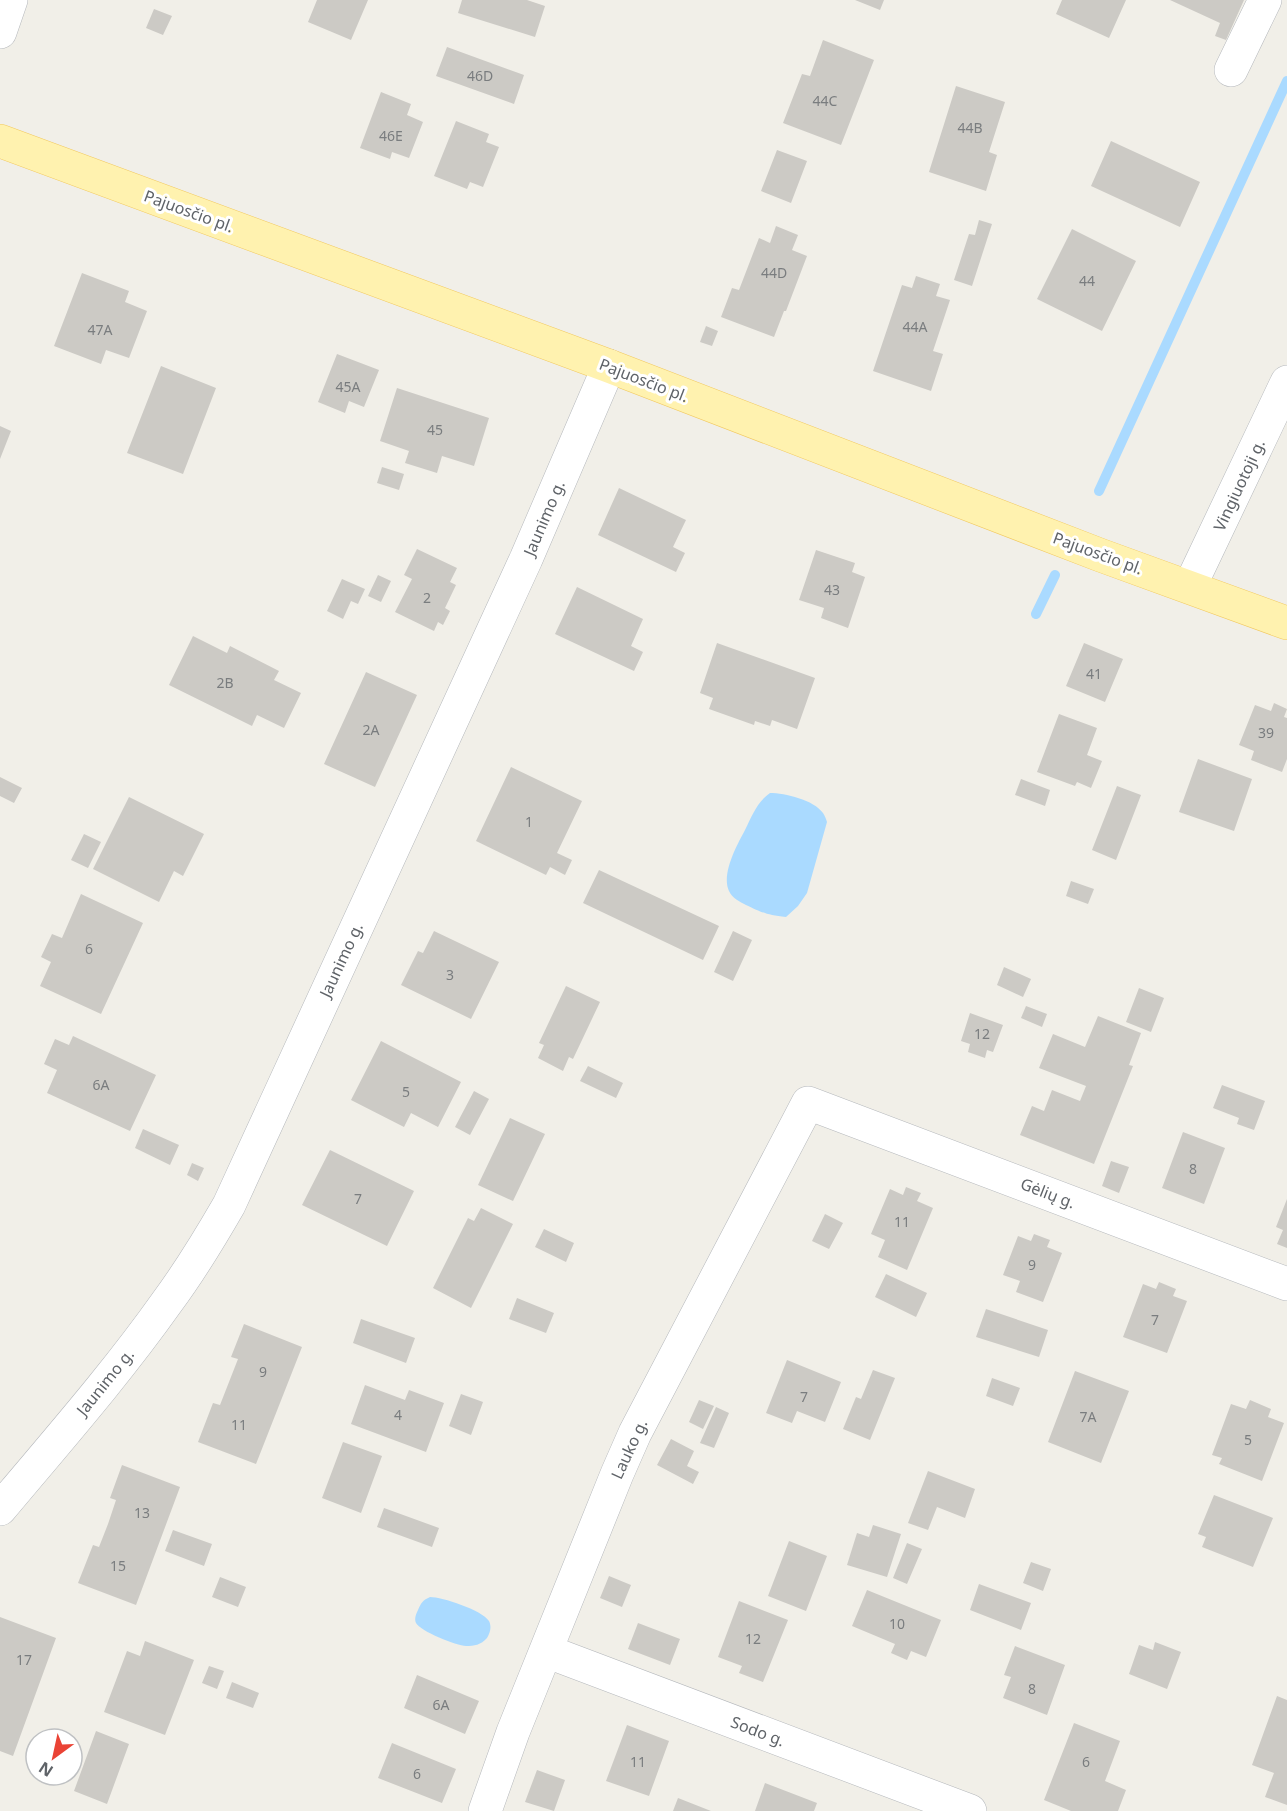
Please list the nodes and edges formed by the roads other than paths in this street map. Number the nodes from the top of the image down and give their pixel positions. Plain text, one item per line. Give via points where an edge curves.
1 (11, 0) edge
2 (1264, 0) edge
3 (0, 32) edge
4 (1231, 70) dead end
5 (0, 141) edge
6 (609, 366) junction
7 (1287, 382) edge
8 (1190, 586) junction
9 (1287, 622) edge
10 (808, 1103) joint
11 (1287, 1284) edge
12 (0, 1509) edge
13 (546, 1651) junction
14 (485, 1811) edge
15 (970, 1811) edge

1 - 3 street
2 - 4 street
5 - 6 main road, Pajuosčio pl.
6 - 8 main road, Pajuosčio pl.
6 - 12 street, Jaunimo g. via 526,559 229,1205 160,1312
7 - 8 street, Vingiuotoji g.
8 - 9 main road, Pajuosčio pl.
10 - 11 street, Gėlių g.
10 - 13 street, Lauko g. via 635,1433
13 - 14 street, Lauko g.
13 - 15 street, Sodo g.

